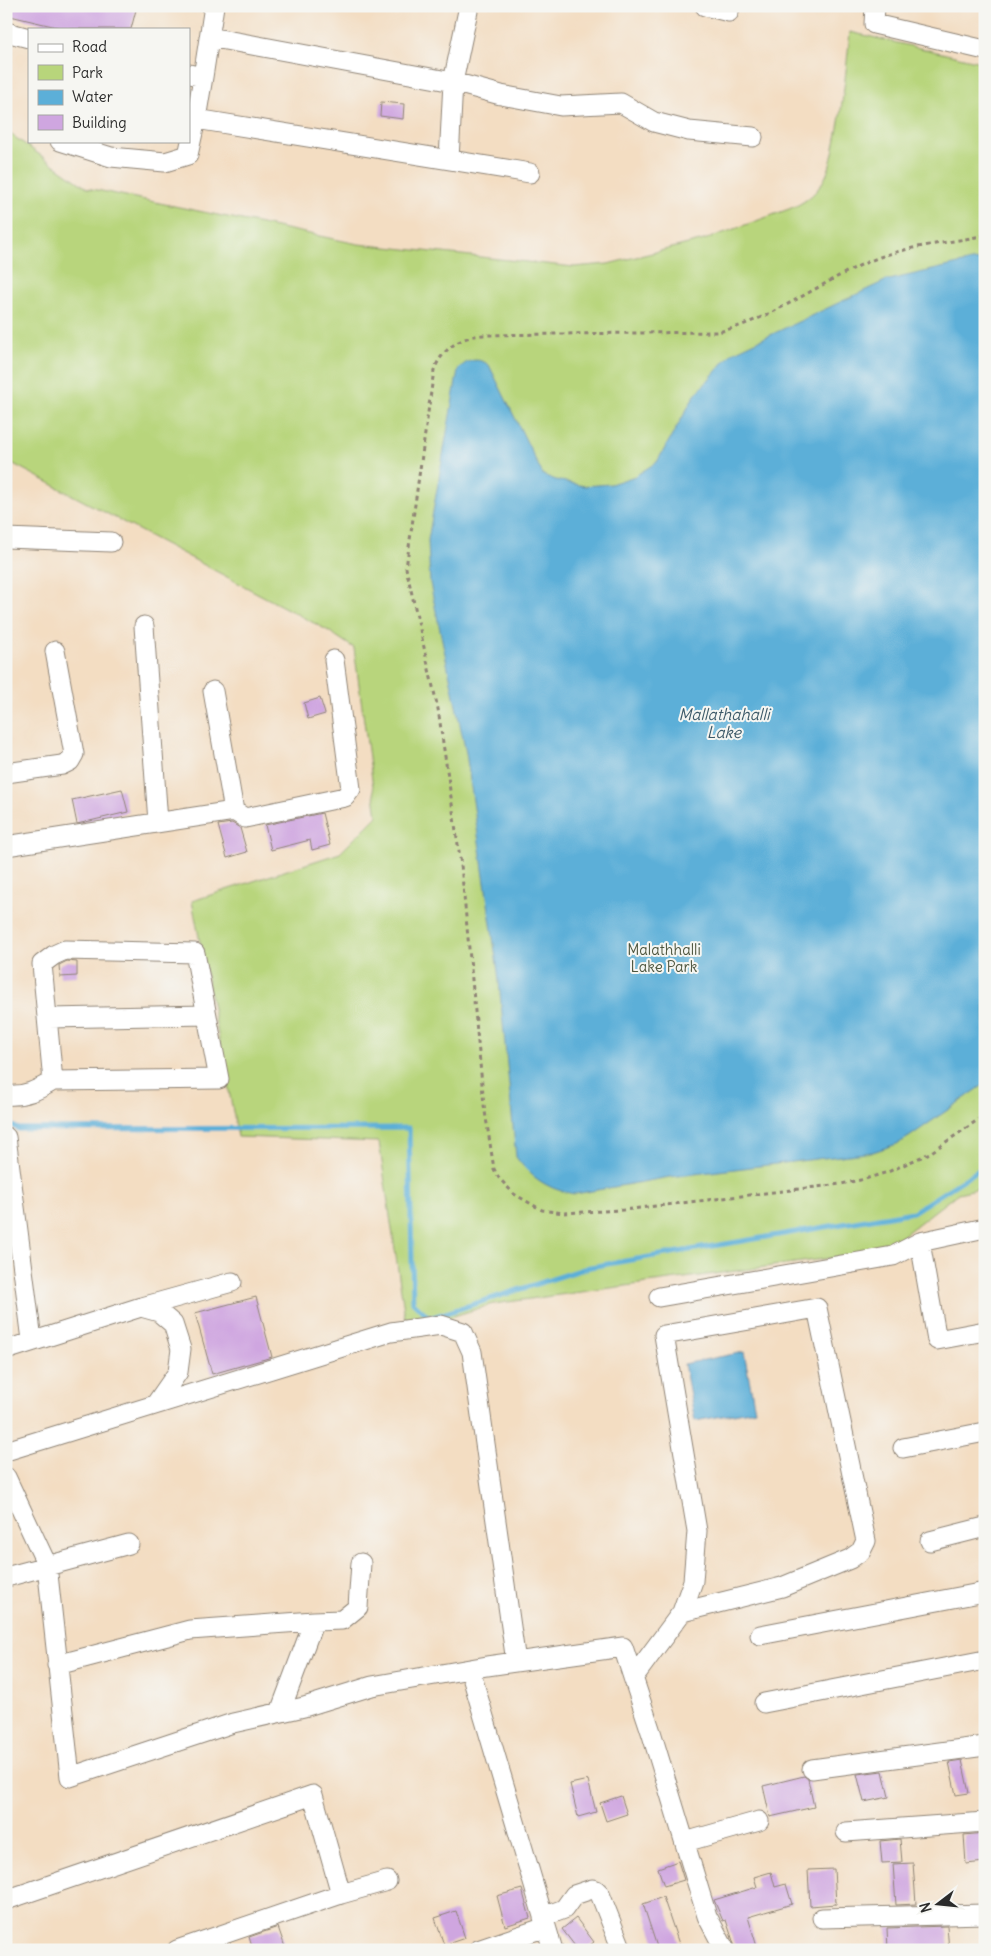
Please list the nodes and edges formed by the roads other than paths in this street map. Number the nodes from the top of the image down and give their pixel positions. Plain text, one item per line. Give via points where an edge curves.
1 (214, 6) edge
2 (469, 6) edge
3 (704, 6) edge
4 (875, 6) edge
5 (729, 12) dead end
6 (6, 32) edge
7 (209, 37) junction
8 (28, 38) edge
9 (985, 50) edge
10 (196, 75) edge
11 (453, 82) junction
12 (196, 119) junction
13 (753, 138) dead end
14 (63, 142) edge
15 (449, 160) junction
16 (530, 174) dead end
17 (6, 538) edge
18 (111, 542) dead end
19 (144, 626) dead end
20 (56, 651) dead end
21 (334, 660) dead end
22 (213, 692) dead end
23 (6, 773) edge
24 (234, 812) junction
25 (158, 822) junction
26 (6, 846) edge
27 (207, 1015) junction
28 (49, 1018) junction
29 (54, 1081) junction
30 (6, 1095) edge
31 (6, 1137) edge
32 (985, 1228) edge
33 (920, 1242) junction
34 (232, 1282) dead end
35 (659, 1297) dead end
36 (141, 1307) junction
37 (985, 1331) edge
38 (32, 1340) junction
39 (6, 1350) edge
40 (155, 1406) junction
41 (985, 1432) edge
42 (903, 1448) dead end
43 (6, 1451) edge
44 (6, 1477) edge
45 (985, 1528) edge
46 (930, 1541) dead end
47 (129, 1544) dead end
48 (362, 1563) dead end
49 (47, 1566) junction
50 (6, 1577) edge
51 (985, 1592) edge
52 (682, 1612) junction
53 (314, 1621) junction
54 (760, 1635) dead end
55 (985, 1660) edge
56 (516, 1662) junction
57 (57, 1666) junction
58 (470, 1670) junction
59 (633, 1678) junction
60 (764, 1703) dead end
61 (280, 1712) junction
62 (985, 1746) edge
63 (812, 1769) dead end
64 (759, 1821) dead end
65 (985, 1822) edge
66 (846, 1832) dead end
67 (685, 1842) junction
68 (387, 1881) dead end
69 (341, 1894) junction
70 (6, 1900) edge
71 (985, 1914) edge
72 (822, 1918) dead end
73 (545, 1922) junction
74 (177, 1950) edge
75 (478, 1950) edge
76 (553, 1950) edge
77 (622, 1950) edge
78 (725, 1950) edge

1 - 7 street
2 - 11 street
3 - 5 street
4 - 9 street via 874,24
6 - 8 street
7 - 10 street
7 - 11 street
10 - 12 street
11 - 13 street via 501,96 560,106 621,102 654,122 690,131
11 - 15 street
12 - 14 street via 188,155 165,162 111,157
12 - 15 street
15 - 16 street
17 - 18 street
19 - 25 street
20 - 23 street via 74,754 62,765
21 - 24 street via 351,790 345,797 245,818
22 - 24 street
24 - 25 street
25 - 26 street
27 - 28 street
27 - 28 street via 195,953 65,950 42,964
27 - 29 street via 219,1079
28 - 29 street
29 - 30 street via 29,1093
31 - 38 street
32 - 33 street
33 - 35 street via 893,1256
33 - 37 street via 937,1340
34 - 36 street
36 - 38 street
36 - 40 street via 159,1312 173,1324 181,1349 178,1372
38 - 39 street
40 - 43 street
40 - 56 street via 391,1332 441,1325 463,1332 472,1352
41 - 42 street
44 - 49 street
45 - 46 street
47 - 49 street
48 - 53 street via 358,1608 342,1620
49 - 50 street
49 - 57 street
51 - 54 street
52 - 52 street via 693,1581 697,1531 664,1335 817,1308 866,1541 864,1546 850,1559 782,1588
52 - 59 street
53 - 57 street via 190,1630
53 - 61 street
55 - 60 street
56 - 58 street
56 - 59 street via 623,1647
57 - 61 street via 70,1777 233,1723
58 - 61 street via 372,1686
58 - 73 street
59 - 67 street
62 - 63 street
64 - 67 street
65 - 66 street
67 - 78 street via 707,1916
68 - 69 street
69 - 70 street via 313,1795
69 - 74 street
71 - 72 street
73 - 75 street
73 - 76 street
73 - 77 street via 564,1909 574,1895 596,1890

